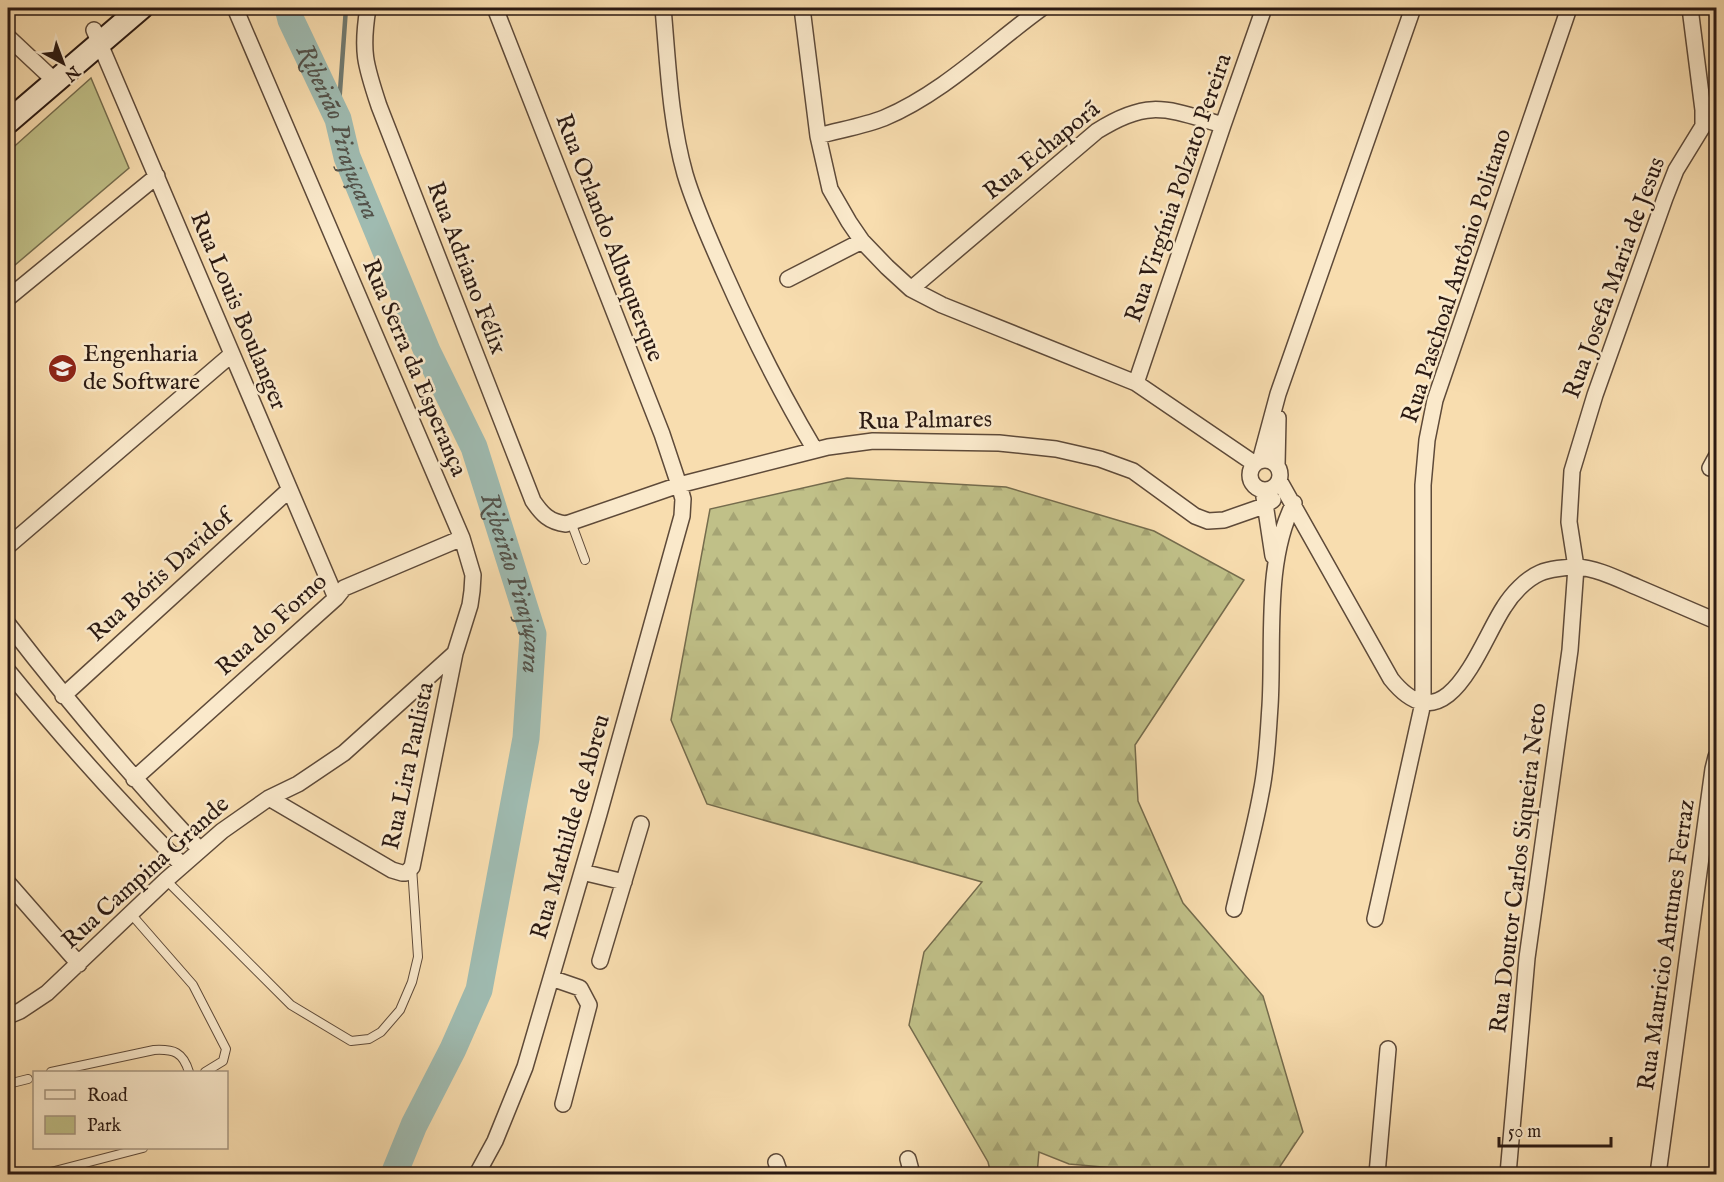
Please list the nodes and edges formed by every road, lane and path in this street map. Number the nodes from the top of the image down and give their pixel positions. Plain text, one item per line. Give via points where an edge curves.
1 (120, 8) edge
2 (141, 8) edge
3 (235, 8) edge
4 (368, 8) edge
5 (495, 8) edge
6 (663, 8) edge
7 (802, 8) edge
8 (1042, 8) edge
9 (1264, 8) edge
10 (1413, 8) edge
11 (1569, 8) edge
12 (1690, 8) edge
13 (97, 36) junction
14 (8, 38) edge
15 (50, 76) junction
16 (8, 104) edge
17 (8, 122) edge
18 (1223, 125) junction
19 (1710, 129) edge
20 (818, 136) junction
21 (157, 176) junction
22 (862, 241) junction
23 (788, 279) dead end
24 (911, 289) junction
25 (8, 298) edge
26 (232, 354) junction
27 (1136, 383) junction
28 (1278, 394) junction
29 (815, 450) junction
30 (1255, 468) junction
31 (679, 485) junction
32 (1271, 488) junction
33 (290, 490) junction
34 (1294, 503) junction
35 (1286, 518) junction
36 (568, 523) junction
37 (462, 538) junction
38 (1314, 543) junction
39 (8, 546) edge
40 (585, 560) dead end
41 (1275, 565) junction
42 (1576, 567) junction
43 (336, 598) junction
44 (1716, 621) edge
45 (8, 624) edge
46 (455, 653) junction
47 (8, 671) edge
48 (63, 696) junction
49 (1423, 703) junction
50 (1716, 758) edge
51 (134, 779) junction
52 (269, 798) junction
53 (641, 824) dead end
54 (200, 850) junction
55 (182, 865) junction
56 (412, 867) junction
57 (582, 872) junction
58 (166, 880) junction
59 (624, 882) junction
60 (8, 883) edge
61 (1234, 909) dead end
62 (131, 914) junction
63 (1375, 919) dead end
64 (600, 961) dead end
65 (79, 964) junction
66 (551, 978) junction
67 (8, 1016) edge
68 (1388, 1049) dead end
69 (56, 1071) edge
70 (189, 1071) edge
71 (207, 1071) edge
72 (28, 1079) dead end
73 (8, 1084) edge
74 (563, 1104) dead end
75 (139, 1149) edge
76 (908, 1159) dead end
77 (42, 1174) edge
78 (477, 1174) edge
79 (912, 1174) edge
80 (1377, 1174) edge
81 (1508, 1174) edge
82 (1658, 1174) edge

1 - 13 main road
2 - 13 main road
3 - 37 street, Rua Serra da Esperança
4 - 36 street, Rua Adriano Félix via 364,57 379,106 532,501 548,519
5 - 31 street, Rua Orlando Albuquerque
6 - 29 street via 685,175 746,320
7 - 20 street
8 - 20 street via 912,105 882,119
9 - 18 street, Rua Virgínia Polzato Pereira
10 - 28 street
11 - 49 street, Rua Paschoal Antônio Politano via 1435,400 1426,440
12 - 19 street, Rua Josefa Maria de Jesus via 1703,110
13 - 15 main road
13 - 21 street, Rua Louis Boulanger
14 - 15 street
15 - 16 main road
15 - 17 main road
18 - 24 street, Rua Echaporã via 1167,109 1119,117 1097,131
18 - 27 street, Rua Virgínia Polzato Pereira
19 - 42 street, Rua Josefa Maria de Jesus via 1676,170 1595,395 1572,471 1569,522
20 - 22 street via 830,189
21 - 25 street
21 - 26 street, Rua Louis Boulanger
22 - 23 street
22 - 24 street
24 - 27 street via 978,321
26 - 33 street, Rua Louis Boulanger
26 - 39 street
27 - 30 street
28 - 30 street
28 - 32 street
29 - 31 street, Rua Palmares
29 - 32 street, Rua Palmares via 873,441 999,443 1056,449 1133,471 1195,516 1208,521 1224,520
30 - 32 street via 1256,486
30 - 32 street via 1268,460
31 - 36 street, Rua Palmares
31 - 57 street, Rua Mathilde de Abreu via 682,516
32 - 34 street
32 - 35 street
32 - 41 street
33 - 43 street, Rua Louis Boulanger
33 - 48 street, Rua Bóris Davidof
34 - 35 street
34 - 38 street
35 - 38 street
35 - 41 street
36 - 40 lane
37 - 43 street, Rua do Forno via 344,588
37 - 46 street, Rua Serra da Esperança via 473,575 470,606
38 - 49 street via 1391,679 1400,690
41 - 61 street via 1270,706 1262,791
42 - 44 street via 1603,573
42 - 49 street via 1541,573 1518,589 1454,692 1441,700
42 - 81 street, Rua Doutor Carlos Siqueira Neto via 1570,650 1527,958
43 - 51 street, Rua do Forno
45 - 48 street
46 - 52 street, Rua Campina Grande via 344,753
46 - 56 street, Rua Lira Paulista
47 - 55 street via 117,798
48 - 51 street
49 - 63 street, Rua Paschoal Antônio Politano
50 - 82 street, Rua Mauricio Antunes Ferraz
51 - 54 street
52 - 54 street, Rua Campina Grande
52 - 56 street, Rua Lira Paulista via 392,870 405,873
53 - 59 street
54 - 55 street, Rua Campina Grande
55 - 58 street, Rua Campina Grande
56 - 58 lane via 418,957 412,982 400,1010 381,1032 369,1039 351,1041 291,1005
57 - 59 street
57 - 66 street, Rua Mathilde de Abreu
58 - 62 street, Rua Campina Grande
59 - 64 street
60 - 65 street
62 - 65 street, Rua Campina Grande
62 - 71 lane via 193,985 226,1049 223,1061
65 - 67 street, Rua Campina Grande via 46,993
66 - 74 street via 580,988 589,1005
66 - 78 street, Rua Mathilde de Abreu via 525,1067
68 - 80 street
69 - 70 lane via 169,1049 179,1054
72 - 73 lane
75 - 77 lane
76 - 79 street

